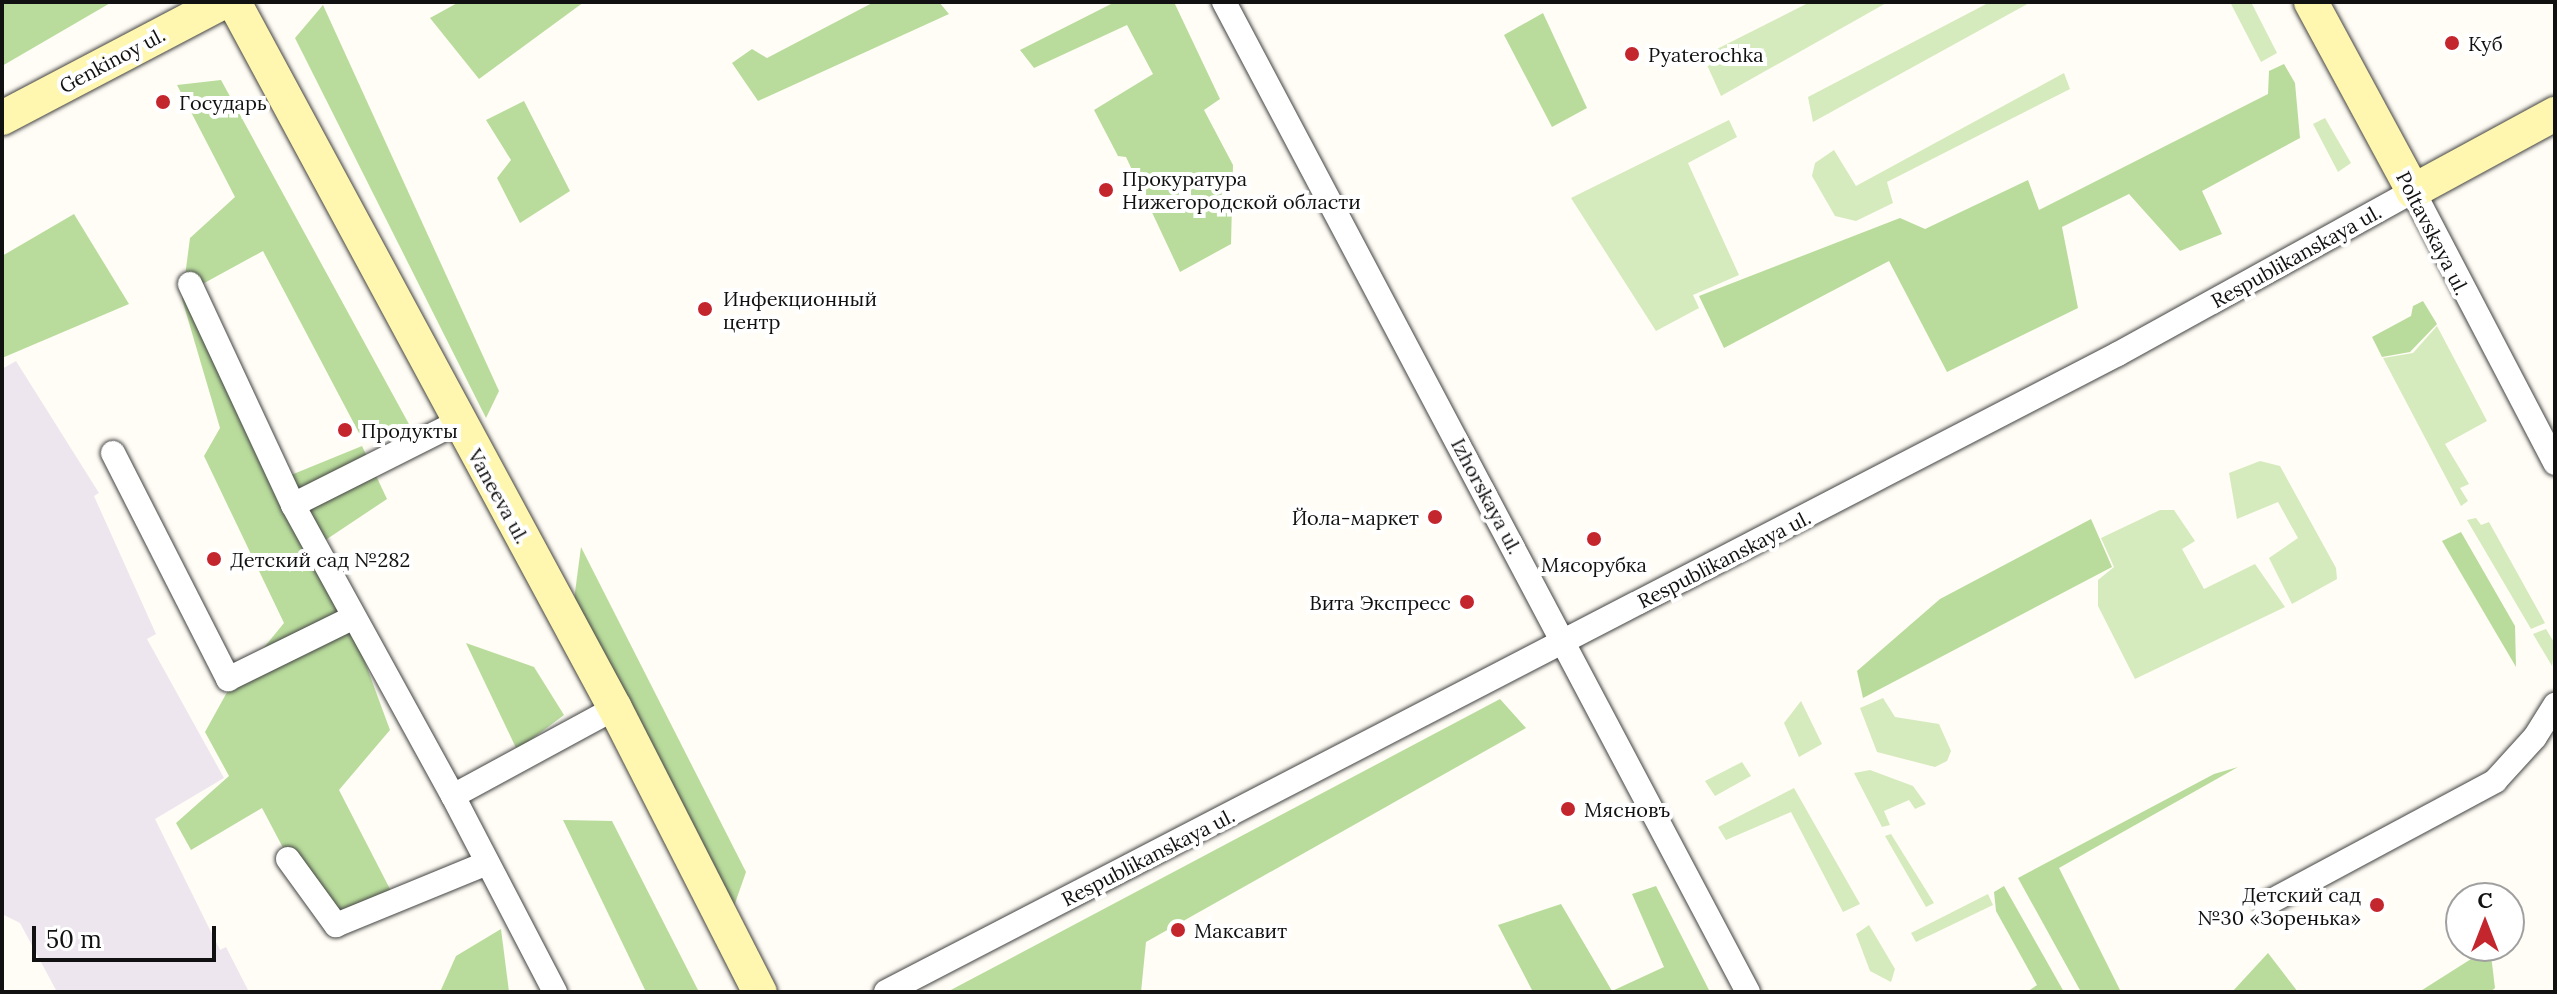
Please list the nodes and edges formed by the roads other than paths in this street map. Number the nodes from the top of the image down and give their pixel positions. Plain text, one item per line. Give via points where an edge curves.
1 (223, 2) edge
2 (234, 2) edge
3 (1224, 2) edge
4 (2311, 2) edge
5 (2555, 114) edge
6 (2, 118) edge
7 (2413, 191) junction
8 (190, 284) dead end
9 (458, 422) junction
10 (113, 453) dead end
11 (2555, 463) edge
12 (293, 505) junction
13 (354, 617) junction
14 (1564, 642) junction
15 (2555, 705) edge
16 (615, 708) junction
17 (453, 796) junction
18 (288, 859) dead end
19 (487, 863) junction
20 (2266, 904) dead end
21 (555, 992) edge
22 (760, 992) edge
23 (886, 992) edge
24 (1748, 992) edge

1 - 6 main road, Genkinoy ul.
2 - 9 main road, Vaneeva ul.
3 - 14 street, Izhorskaya ul.
4 - 7 main road, Poltavskaya ul.
5 - 7 main road, Respublikanskaya ul.
7 - 11 street, Poltavskaya ul.
7 - 14 street, Respublikanskaya ul. via 2118,354
8 - 12 street
9 - 12 street
9 - 16 main road, Vaneeva ul.
10 - 13 street via 228,679
12 - 13 street
13 - 17 street
14 - 23 street, Respublikanskaya ul.
14 - 24 street, Izhorskaya ul.
15 - 20 street via 2535,737 2495,781
16 - 17 street
16 - 22 main road, Vaneeva ul.
17 - 19 street
18 - 19 street via 336,925
19 - 21 street

